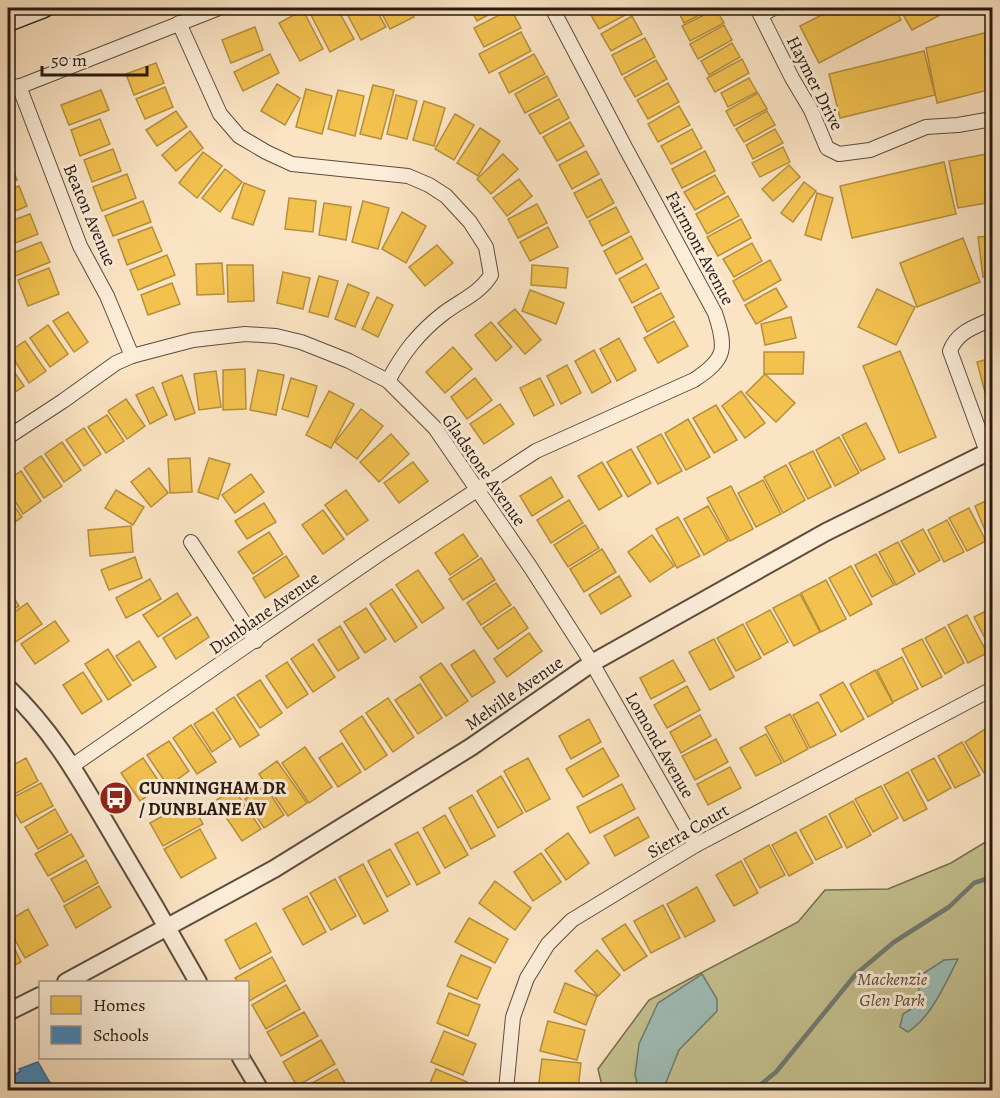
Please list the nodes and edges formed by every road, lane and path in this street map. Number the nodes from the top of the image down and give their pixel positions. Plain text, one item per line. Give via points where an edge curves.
1 (44, 8) edge
2 (219, 8) edge
3 (552, 8) edge
4 (774, 8) edge
5 (759, 11) edge
6 (8, 22) edge
7 (178, 23) junction
8 (13, 88) edge
9 (993, 119) edge
10 (993, 319) edge
11 (132, 356) junction
12 (388, 381) junction
13 (8, 437) edge
14 (990, 451) edge
15 (477, 490) junction
16 (192, 542) dead end
17 (256, 641) junction
18 (592, 663) junction
19 (8, 688) edge
20 (993, 689) edge
21 (72, 766) junction
22 (696, 845) junction
23 (168, 928) junction
24 (68, 981) edge
25 (197, 981) edge
26 (39, 996) edge
27 (8, 1012) edge
28 (242, 1059) edge
29 (260, 1090) edge
30 (506, 1090) edge

1 - 6 main road
2 - 7 street
3 - 15 street, Fairmont Avenue via 715,314 723,340 721,355 713,368 694,380 536,451
4 - 5 street
5 - 9 street, Haymer Drive via 827,148 839,154 870,150 926,127
7 - 8 street
7 - 12 street via 220,114 239,136 292,164 408,176 446,196 462,210 479,235 486,247 491,275 485,285 425,329 404,353
8 - 11 street, Beaton Avenue
10 - 14 street via 964,332 954,340 950,351
11 - 12 street, Gladstone Avenue via 193,340 245,334 276,336 349,361
11 - 13 street, Gladstone Avenue
12 - 15 street, Gladstone Avenue via 435,428
14 - 18 street, Melville Avenue via 826,532
15 - 17 street, Dunblane Avenue
15 - 18 street, Gladstone Avenue
16 - 17 street
17 - 21 street, Dunblane Avenue
18 - 22 street, Lomond Avenue
18 - 23 street, Melville Avenue via 471,747 274,869
19 - 21 street via 48,730
20 - 22 street, Sierra Court
21 - 23 street
22 - 30 street, Sierra Court via 572,920 548,944 527,978 513,1017
23 - 24 street, Melville Avenue
23 - 25 street
26 - 27 street
28 - 29 street

